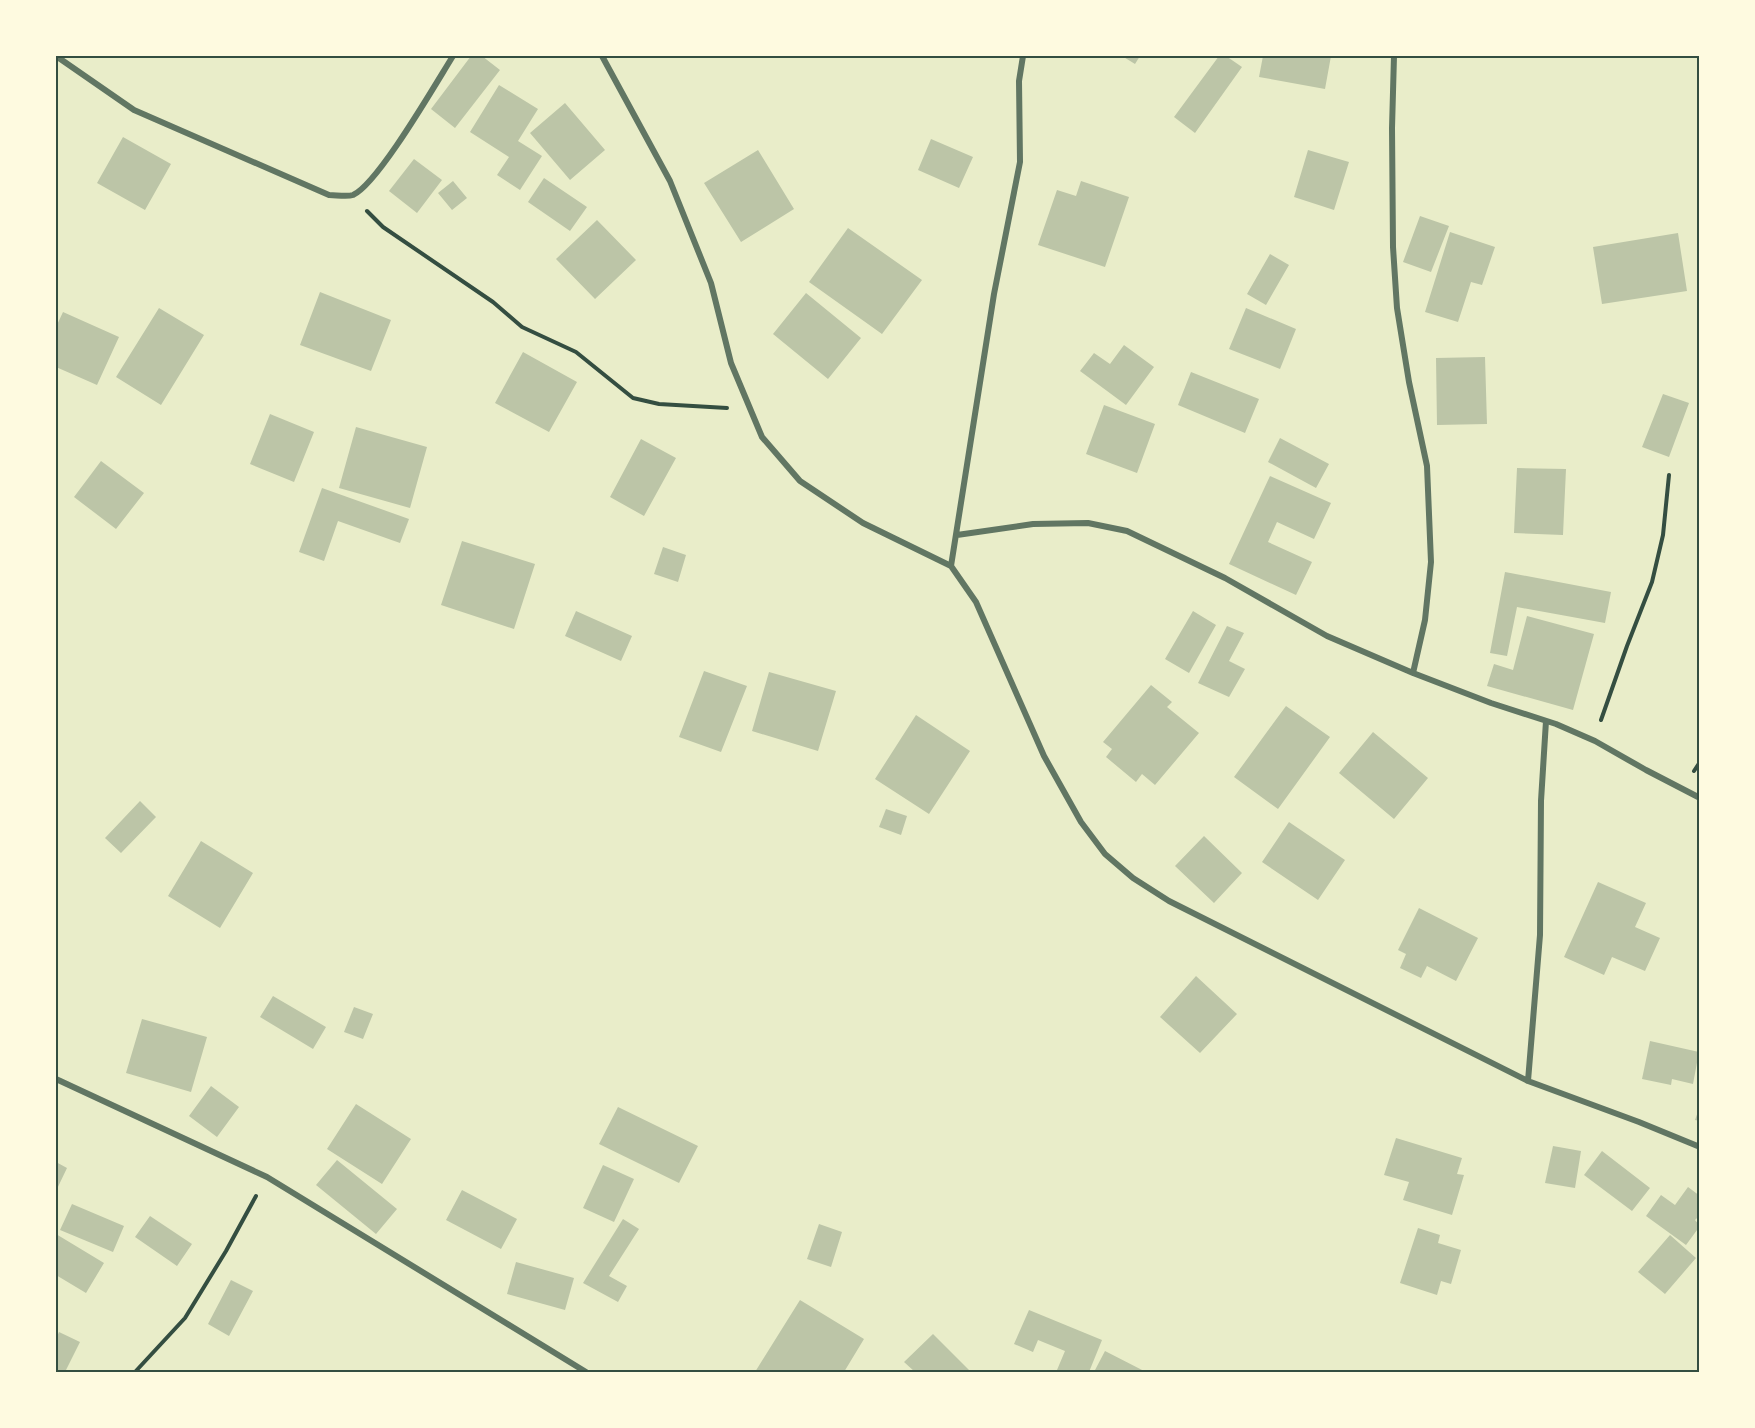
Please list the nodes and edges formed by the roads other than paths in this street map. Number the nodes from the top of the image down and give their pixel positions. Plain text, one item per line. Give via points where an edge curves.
1 (56, 56) edge
2 (453, 56) edge
3 (602, 56) edge
4 (1023, 56) edge
5 (1394, 56) edge
6 (957, 534) junction
7 (951, 566) junction
8 (1413, 673) junction
9 (1546, 721) junction
10 (1700, 798) edge
11 (56, 1079) edge
12 (1528, 1081) junction
13 (1700, 1147) edge
14 (586, 1372) edge

1 - 2 street via 134,110 329,195 352,195 371,181
3 - 7 street via 670,181 711,283 731,363 762,437 800,481 863,523
4 - 6 street via 1019,81 1020,162 994,294
5 - 8 street via 1392,223 1396,298 1426,466 1431,562 1425,620
6 - 7 street
6 - 8 street via 1034,524 1088,523 1127,531 1225,578 1327,636
7 - 12 street via 976,602 1044,756 1081,822 1105,854 1169,901
8 - 9 street
9 - 10 street via 1595,741
9 - 12 street via 1540,935
11 - 14 street via 267,1177
12 - 13 street

